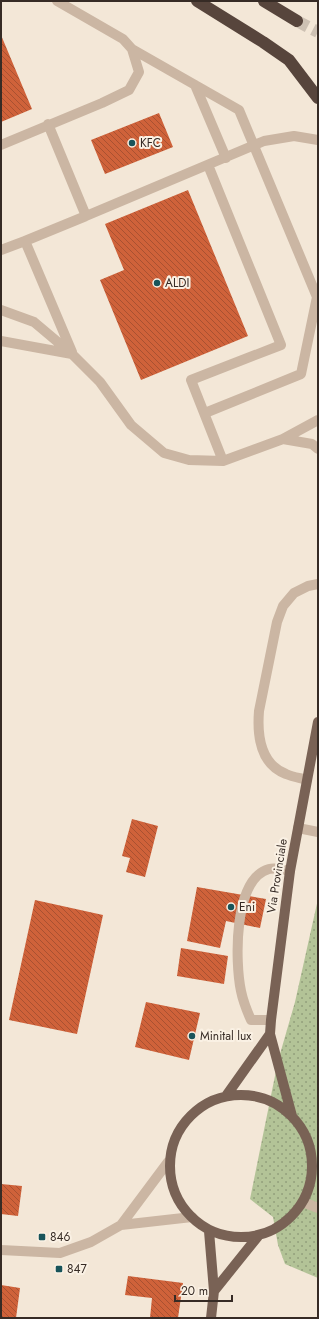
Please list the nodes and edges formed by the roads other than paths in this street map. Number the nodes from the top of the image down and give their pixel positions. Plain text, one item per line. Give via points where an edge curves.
1 (56, 1) edge
2 (196, 1) edge
3 (264, 1) edge
4 (297, 21) tunnel mouth
5 (132, 48) junction
6 (195, 85) junction
7 (318, 98) edge
8 (48, 124) junction
9 (318, 140) edge
10 (1, 145) edge
11 (254, 146) junction
12 (226, 158) junction
13 (208, 165) junction
14 (86, 216) junction
15 (25, 241) junction
16 (1, 250) edge
17 (1, 310) edge
18 (1, 340) edge
19 (72, 354) junction
20 (204, 413) junction
21 (318, 420) edge
22 (283, 439) junction
23 (318, 449) edge
24 (223, 461) junction
25 (318, 584) edge
26 (318, 722) edge
27 (307, 780) junction
28 (298, 828) junction
29 (318, 832) edge
30 (290, 871) junction
31 (271, 1020) junction
32 (270, 1034) junction
33 (226, 1096) junction
34 (292, 1116) junction
35 (168, 1162) junction
36 (303, 1202) junction
37 (318, 1208) edge
38 (192, 1217) junction
39 (121, 1225) junction
40 (209, 1231) junction
41 (259, 1235) junction
42 (1, 1250) edge
43 (214, 1291) junction
44 (211, 1318) edge

1 - 5 street via 123,39
2 - 7 highway via 289,60
3 - 4 highway
5 - 6 street
5 - 8 street via 139,72 129,90
6 - 11 street via 239,110
6 - 12 street
8 - 10 street
8 - 14 street
9 - 11 street via 294,136 264,141
11 - 12 street
11 - 20 street via 317,297 301,374
12 - 13 street
13 - 14 street
13 - 20 street via 281,344 192,380
14 - 15 street
15 - 16 street
15 - 19 street
17 - 19 street via 34,322
18 - 19 street
19 - 24 street via 100,382 132,425 164,453 189,460
20 - 24 street
21 - 22 street
22 - 23 street via 312,444
22 - 24 street
25 - 27 street via 294,593 283,606 277,622 258,724 261,748 271,765 287,775
26 - 27 main road, Via Provinciale
27 - 28 main road, Via Provinciale
28 - 29 street
28 - 30 main road, Via Provinciale
30 - 31 main road, Via Provinciale
30 - 31 street via 268,869 257,876 246,893 240,922 239,982 243,1001 251,1020
31 - 32 main road, Via Provinciale
32 - 33 main road
32 - 34 main road, Via Provinciale
33 - 34 main road, Via Provinciale via 254,1096 277,1104
33 - 35 main road, Via Provinciale via 208,1104 190,1117 172,1146
34 - 36 main road, Via Provinciale via 308,1140 313,1163 310,1187
35 - 38 main road, Via Provinciale via 171,1180
35 - 39 street
36 - 37 street
36 - 41 main road, Via Provinciale via 281,1225
38 - 39 street
38 - 40 main road, Via Provinciale
39 - 42 street via 91,1242 60,1253
40 - 41 main road, Via Provinciale via 229,1236
40 - 43 main road
41 - 43 main road, Via Provinciale
43 - 44 main road

